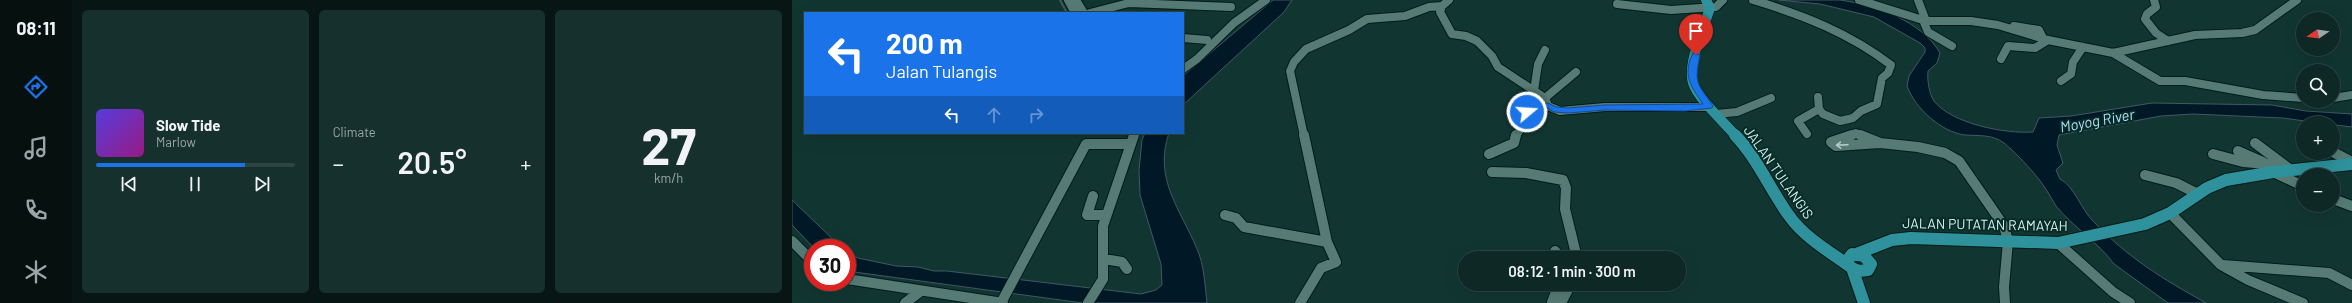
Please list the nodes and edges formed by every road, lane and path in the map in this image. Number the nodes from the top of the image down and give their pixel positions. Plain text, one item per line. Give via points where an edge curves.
1 (1068, 0) edge
2 (1266, 0) edge
3 (1723, 0) edge
4 (1753, 0) edge
5 (1858, 0) edge
6 (1918, 0) edge
7 (2154, 0) edge
8 (2297, 0) edge
9 (1446, 3) edge
10 (1616, 4) dead end
11 (1708, 4) edge
12 (1076, 7) edge
13 (1231, 7) dead end
14 (1094, 12) edge
15 (1924, 20) junction
16 (1184, 38) edge
17 (2045, 39) junction
18 (1207, 40) dead end
19 (2168, 41) junction
20 (1952, 46) dead end
21 (2083, 47) junction
22 (1545, 50) dead end
23 (2113, 53) junction
24 (2002, 59) dead end
25 (1184, 68) edge
26 (1576, 72) dead end
27 (2061, 81) dead end
28 (1534, 91) junction
29 (2352, 95) edge
30 (1818, 96) dead end
31 (2296, 97) edge
32 (2340, 97) edge
33 (1771, 98) dead end
34 (1547, 102) junction
35 (1819, 109) junction
36 (1713, 110) junction
37 (1134, 134) edge
38 (1807, 134) dead end
39 (1865, 141) dead end
40 (2255, 143) dead end
41 (1130, 144) junction
42 (2238, 152) dead end
43 (1489, 154) dead end
44 (2213, 154) dead end
45 (2340, 156) edge
46 (2352, 163) edge
47 (2278, 170) junction
48 (1492, 172) dead end
49 (2145, 175) dead end
50 (2296, 182) edge
51 (2198, 194) junction
52 (1093, 196) dead end
53 (2340, 202) edge
54 (2352, 206) edge
55 (2170, 213) junction
56 (1106, 215) junction
57 (1225, 215) dead end
58 (1892, 240) junction
59 (792, 241) edge
60 (2008, 241) junction
61 (1327, 242) junction
62 (2058, 243) junction
63 (1575, 251) edge
64 (804, 253) edge
65 (1104, 259) junction
66 (1852, 261) junction
67 (2221, 264) junction
68 (1868, 266) junction
69 (1127, 269) dead end
70 (856, 280) edge
71 (2352, 285) edge
72 (921, 291) junction
73 (1556, 291) edge
74 (1567, 291) edge
75 (1863, 299) edge
76 (1003, 301) edge
77 (905, 303) edge
78 (1088, 303) edge
79 (1300, 303) edge
80 (1561, 303) edge
81 (2005, 303) edge
82 (2130, 303) edge
83 (2303, 303) edge

1 - 12 street
2 - 25 street via 1234,23
3 - 11 street via 1718,6
4 - 35 street via 1789,11 1845,34 1891,65 1882,78 1875,106 1865,108 1846,121 1831,119
5 - 15 street
6 - 15 street
7 - 19 street via 2156,7 2145,19 2156,34
8 - 19 street via 2255,30 2195,35
9 - 28 street via 1440,12 1449,32 1477,41 1492,56 1498,67
9 - 61 street via 1430,5 1408,15 1368,19 1323,40 1305,51 1292,64 1290,71
10 - 11 street via 1663,10
11 - 36 main road, JALAN TULANGIS via 1692,74 1693,84
13 - 14 street via 1129,3
15 - 17 street via 1971,22 2008,28
15 - 20 street via 1928,32
16 - 18 street
17 - 21 street
17 - 24 street via 2045,45 2035,49 2008,46
19 - 23 street
21 - 23 street
21 - 27 street via 2073,62 2074,70 2071,75
22 - 28 street via 1538,64
23 - 31 street via 2160,81 2185,80 2263,95
26 - 34 street via 1552,90
28 - 34 street
29 - 32 street
30 - 35 street
33 - 36 street via 1737,112
34 - 36 street via 1554,110 1568,111 1605,107
34 - 43 street via 1528,111 1526,121 1517,132 1514,143
35 - 38 street via 1798,121
36 - 66 main road, JALAN TULANGIS via 1747,146 1790,218 1802,231
37 - 41 street
39 - 60 street via 1933,150 1959,160 1995,211 2004,226
40 - 47 street
41 - 56 street via 1115,182
41 - 76 street via 1086,144
42 - 47 street
44 - 47 street
45 - 46 street
46 - 47 main road, JALAN PUTATAN RAMAYAH
47 - 50 street
47 - 51 main road, JALAN PUTATAN RAMAYAH via 2226,180
48 - 63 street via 1526,173 1563,180 1566,187 1566,222
49 - 51 street via 2176,183
51 - 55 main road, JALAN PUTATAN RAMAYAH
52 - 56 street via 1087,215
53 - 54 street
55 - 62 main road, JALAN PUTATAN RAMAYAH via 2129,229
55 - 67 street
56 - 65 street via 1101,236
57 - 61 street via 1236,218 1244,227 1274,230
58 - 60 main road, JALAN PUTATAN RAMAYAH via 1911,238
58 - 66 main road, JALAN PUTATAN RAMAYAH
58 - 68 main road, JALAN PUTATAN RAMAYAH
59 - 64 street
60 - 62 main road, JALAN PUTATAN RAMAYAH
60 - 81 street
61 - 79 street via 1336,262 1321,268
62 - 82 street via 2113,292
65 - 69 street via 1122,262
65 - 78 street via 1100,286
66 - 68 main road
66 - 75 main road
67 - 71 street via 2330,273
67 - 83 street via 2248,280
68 - 75 main road
70 - 72 street
72 - 76 street
72 - 77 street
73 - 80 street via 1552,302
74 - 80 street

